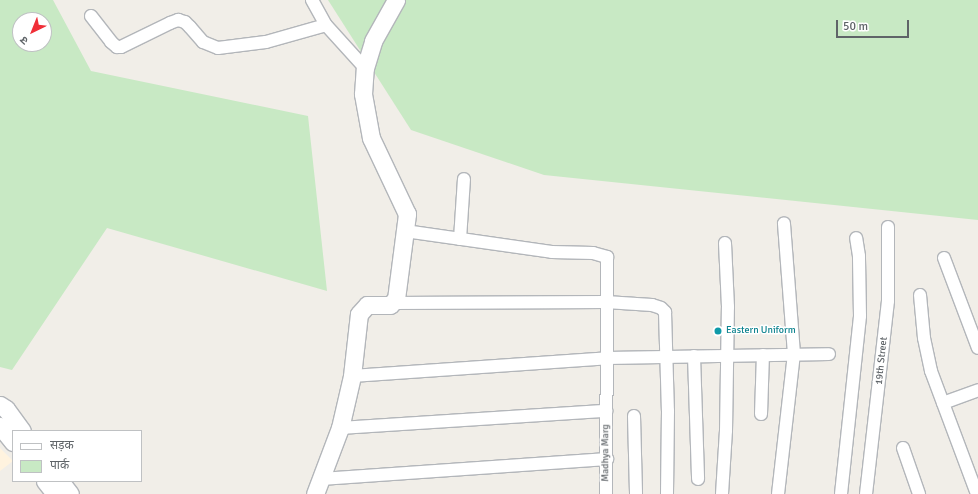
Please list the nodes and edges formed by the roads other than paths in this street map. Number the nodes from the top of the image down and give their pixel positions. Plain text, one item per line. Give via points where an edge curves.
1 (312, 0) edge
2 (396, 0) edge
3 (91, 16) dead end
4 (326, 25) junction
5 (365, 68) junction
6 (464, 179) dead end
7 (784, 223) dead end
8 (888, 228) dead end
9 (405, 231) junction
10 (856, 238) dead end
11 (460, 239) junction
12 (725, 243) dead end
13 (944, 258) dead end
14 (920, 295) dead end
15 (606, 302) junction
16 (393, 304) junction
17 (978, 348) edge
18 (763, 354) junction
19 (794, 354) junction
20 (829, 354) dead end
21 (726, 355) junction
22 (694, 356) junction
23 (666, 357) junction
24 (607, 358) junction
25 (352, 376) junction
26 (978, 390) edge
27 (943, 404) junction
28 (0, 405) edge
29 (606, 411) junction
30 (761, 414) dead end
31 (634, 416) dead end
32 (0, 426) edge
33 (340, 428) junction
34 (21, 430) edge
35 (12, 441) edge
36 (903, 448) dead end
37 (607, 459) junction
38 (698, 479) dead end
39 (46, 482) edge
40 (61, 482) edge
41 (318, 486) edge
42 (55, 494) edge
43 (70, 494) edge
44 (606, 494) edge
45 (636, 494) edge
46 (667, 494) edge
47 (722, 494) edge
48 (778, 494) edge
49 (841, 494) edge
50 (866, 494) edge
51 (919, 494) edge
52 (977, 494) edge

1 - 4 street
2 - 5 street via 373,41
3 - 4 street via 117,47 178,20 185,22 203,42 218,48 266,42
4 - 5 street
5 - 9 street via 363,94 372,138 407,214
6 - 11 street
7 - 19 street
8 - 50 street, 19th Street via 888,301
9 - 11 street, Madhya Marg
9 - 16 street
10 - 49 street via 859,256 860,316
11 - 15 street, Madhya Marg via 552,252 603,255 607,257 608,262
12 - 21 street via 728,274
13 - 17 street
14 - 27 street via 924,338 931,371
15 - 16 street
15 - 23 street via 652,305 661,308 665,312
15 - 24 street, Madhya Marg
16 - 25 street via 367,305 359,314
18 - 19 street
18 - 21 street
18 - 30 street
19 - 20 street
19 - 48 street
21 - 22 street
21 - 47 street via 726,431
22 - 23 street
22 - 38 street
23 - 24 street
23 - 46 street
24 - 25 street
24 - 29 street, Madhya Marg
25 - 33 street
26 - 27 street
27 - 52 street
28 - 34 street
29 - 33 street
29 - 37 street, Madhya Marg
31 - 45 street
32 - 35 street
33 - 41 street
36 - 51 street
37 - 41 street
37 - 44 street, Madhya Marg
39 - 42 street
40 - 43 street

